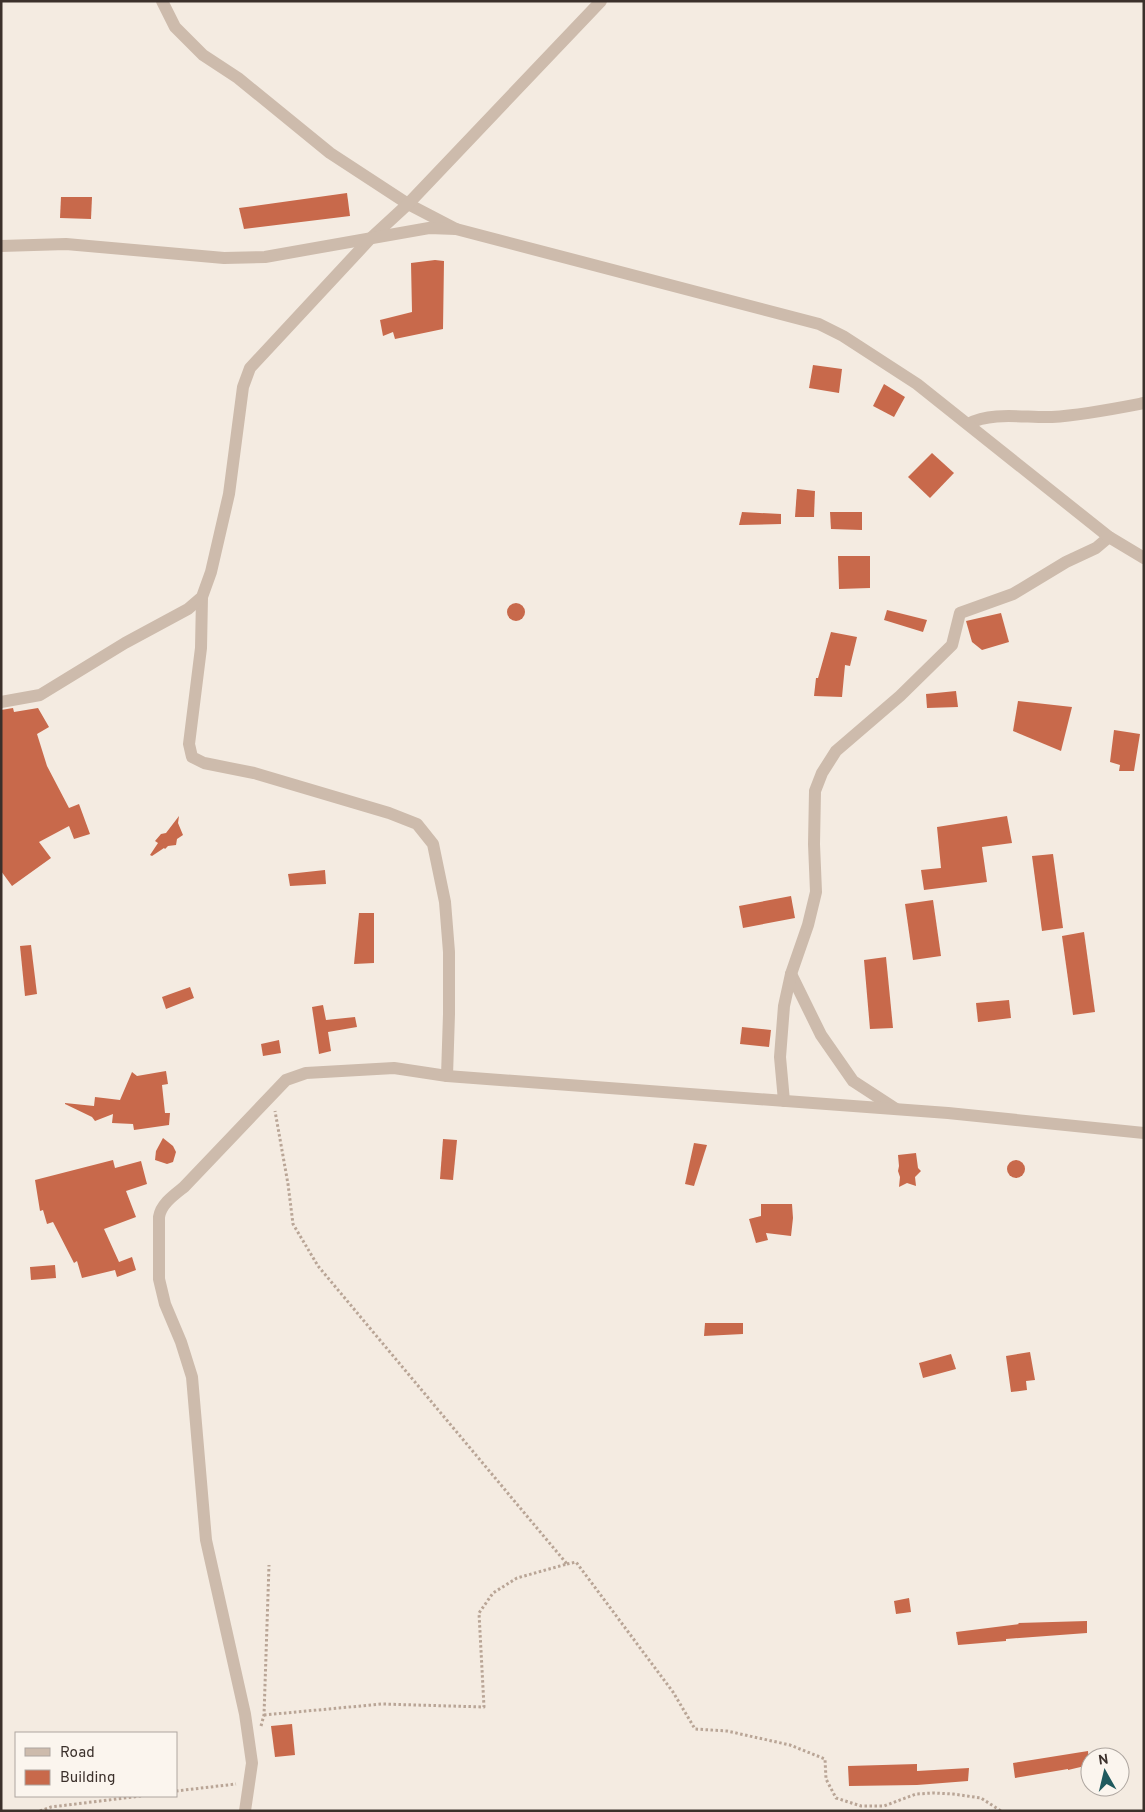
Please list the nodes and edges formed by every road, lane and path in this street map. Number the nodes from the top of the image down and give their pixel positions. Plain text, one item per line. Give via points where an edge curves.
1 (162, 1) edge
2 (601, 1) edge
3 (408, 204) junction
4 (456, 229) junction
5 (370, 239) junction
6 (1, 246) edge
7 (1144, 403) edge
8 (968, 424) junction
9 (1108, 537) junction
10 (1144, 558) edge
11 (202, 597) junction
12 (1, 702) edge
13 (791, 974) junction
14 (447, 1076) junction
15 (272, 1096) junction
16 (784, 1101) junction
17 (896, 1109) junction
18 (1144, 1133) edge
19 (567, 1564) junction
20 (269, 1565) dead end
21 (264, 1715) junction
22 (259, 1734) dead end
23 (249, 1782) junction
24 (178, 1791) edge
25 (133, 1797) edge
26 (40, 1811) edge
27 (244, 1811) edge
28 (1000, 1811) edge

1 - 3 street via 175,27 203,55 238,78 330,153
2 - 3 street
3 - 4 street
3 - 5 street
4 - 5 street via 429,228
4 - 8 street via 819,324 917,384
5 - 6 street via 265,257 224,258 66,244
5 - 11 street via 250,368 243,387 229,494
7 - 8 street via 1053,417 990,417
8 - 9 street
9 - 10 street
9 - 13 street via 1096,548 1013,594 960,614 952,645 900,696 836,751 815,791 816,892
11 - 12 street via 188,609 40,695
11 - 14 street via 201,648 189,744 192,757 204,763 254,773 389,812 417,824 433,844 445,902 449,952
13 - 16 street via 784,1006 780,1057
13 - 17 street via 821,1035 853,1081
14 - 15 street via 394,1068 306,1073 286,1080
14 - 16 street
15 - 19 path via 292,1224 318,1266
15 - 23 street via 160,1209 159,1217 159,1280 192,1377 206,1540 245,1714 252,1763
16 - 17 street
17 - 18 street
19 - 21 path via 517,1578 493,1593 479,1613 484,1707 382,1704
19 - 28 path via 576,1562 673,1692 694,1729 727,1731 790,1745 825,1759 826,1779 836,1798 861,1806 884,1806 916,1794 934,1793 981,1798
20 - 21 path
21 - 22 path
23 - 24 path
23 - 27 street
25 - 26 path

